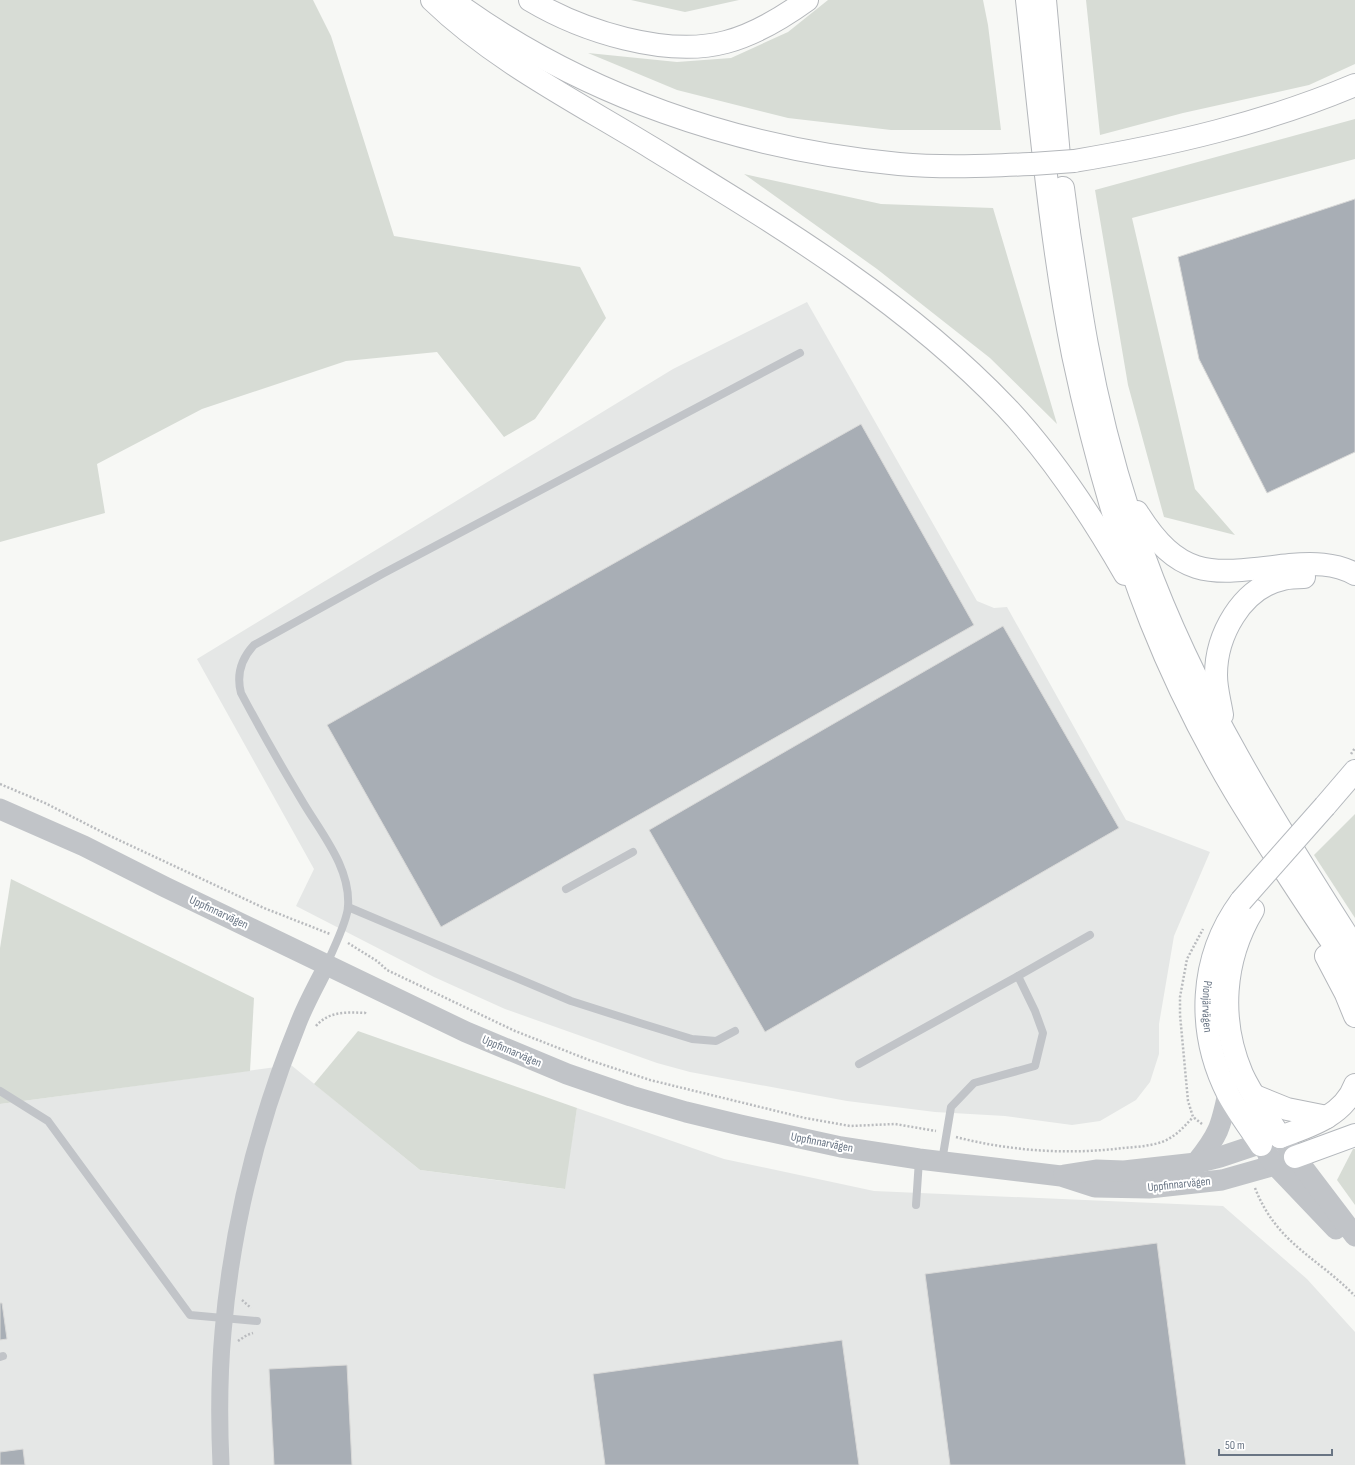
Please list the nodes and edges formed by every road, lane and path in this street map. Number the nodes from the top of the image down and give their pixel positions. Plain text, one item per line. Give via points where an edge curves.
1 (432, 0) edge
2 (452, 0) edge
3 (530, 0) edge
4 (807, 0) edge
5 (1027, 0) edge
6 (1045, 0) edge
7 (1355, 86) edge
8 (800, 353) dead end
9 (1121, 485) junction
10 (1355, 574) edge
11 (1355, 587) edge
12 (1152, 623) junction
13 (1228, 741) junction
14 (1355, 771) edge
15 (0, 784) edge
16 (1355, 792) edge
17 (0, 809) edge
18 (1328, 811) junction
19 (633, 852) dead end
20 (1284, 868) junction
21 (566, 889) dead end
22 (1247, 906) junction
23 (348, 907) junction
24 (1090, 935) dead end
25 (339, 937) junction
26 (1355, 948) edge
27 (327, 964) junction
28 (1018, 976) junction
29 (1355, 977) edge
30 (366, 1011) dead end
31 (1355, 1016) edge
32 (313, 1029) dead end
33 (735, 1032) dead end
34 (859, 1064) dead end
35 (1355, 1085) edge
36 (0, 1091) edge
37 (1228, 1093) junction
38 (1255, 1096) junction
39 (1327, 1117) junction
40 (1219, 1130) junction
41 (946, 1134) junction
42 (1355, 1135) edge
43 (1271, 1141) junction
44 (1295, 1157) junction
45 (919, 1159) junction
46 (942, 1162) junction
47 (1196, 1163) junction
48 (1275, 1165) junction
49 (1249, 1173) junction
50 (1061, 1176) junction
51 (916, 1205) dead end
52 (1355, 1236) edge
53 (1355, 1242) edge
54 (240, 1294) dead end
55 (1355, 1296) edge
56 (256, 1310) dead end
57 (224, 1318) junction
58 (257, 1321) dead end
59 (220, 1465) edge

1 - 12 main road via 477,38 527,72 800,241 871,289 931,336 1006,407 1041,447 1124,572
2 - 7 main road, bridge via 524,48 582,78 665,112 720,130 808,151 900,164 1032,164 1074,161 1139,150 1194,138 1280,113
3 - 4 main road via 591,29 639,42 677,47 724,42 753,32 784,16
5 - 12 main road via 1054,234 1074,356 1110,503
6 - 9 main road via 1069,233 1087,345 1109,446
8 - 23 lane via 384,573 254,645 246,654 239,672 241,692 345,877
9 - 10 main road via 1161,545 1183,562 1196,568 1230,571 1314,564 1331,566
9 - 13 main road via 1144,556 1171,625
11 - 13 main road via 1316,576 1282,579 1249,598 1236,612 1225,630 1218,652 1216,676
12 - 20 main road via 1214,755
13 - 26 main road
14 - 18 main road, Pionjärvägen
15 - 25 path via 264,908
16 - 18 main road, Pionjärvägen
17 - 27 street, Uppfinnarvägen via 84,846
18 - 22 main road, Pionjärvägen via 1271,882
19 - 21 lane
20 - 29 main road
20 - 31 main road
22 - 37 main road, Pionjärvägen via 1227,922 1213,955 1208,978 1207,1021 1212,1050
22 - 38 main road, Pionjärvägen via 1245,924 1231,963 1226,1003 1233,1048 1243,1076
23 - 25 lane
23 - 33 lane via 571,1001 692,1039 716,1041
24 - 28 lane
25 - 27 lane
25 - 41 path via 387,970 493,1021 589,1060 650,1080 805,1118 850,1126 895,1124
27 - 45 street, Uppfinnarvägen via 511,1052 631,1096 740,1125 841,1147
27 - 57 street via 298,1023 269,1103 247,1181 232,1258
28 - 34 lane
28 - 41 lane via 1043,1033 1035,1066 974,1083 951,1107
30 - 32 path via 326,1016
35 - 39 main road via 1348,1099
36 - 57 lane via 48,1121 190,1315
37 - 40 street
37 - 43 main road, Pionjärvägen
38 - 39 main road via 1287,1110
38 - 43 main road, Pionjärvägen
39 - 43 main road
40 - 41 path via 1193,1117 1172,1136 1140,1147 1055,1151 1002,1146
40 - 47 street
41 - 46 lane
42 - 44 main road
43 - 44 street, Pionjärvägen
43 - 47 street, Uppfinnarvägen
43 - 48 street, Pionjärvägen
44 - 48 street, Uppfinnarvägen
44 - 52 street, Pionjärvägen
45 - 46 street, Uppfinnarvägen
45 - 51 lane
46 - 50 street, Uppfinnarvägen
47 - 50 street, Uppfinnarvägen via 1124,1171 1096,1170
48 - 49 street, Uppfinnarvägen
48 - 53 street, Pionjärvägen via 1338,1231
49 - 50 street, Uppfinnarvägen via 1222,1180 1149,1188 1095,1187
49 - 55 path via 1259,1199 1282,1234
54 - 56 path via 246,1305
57 - 58 lane
57 - 59 street via 219,1412

